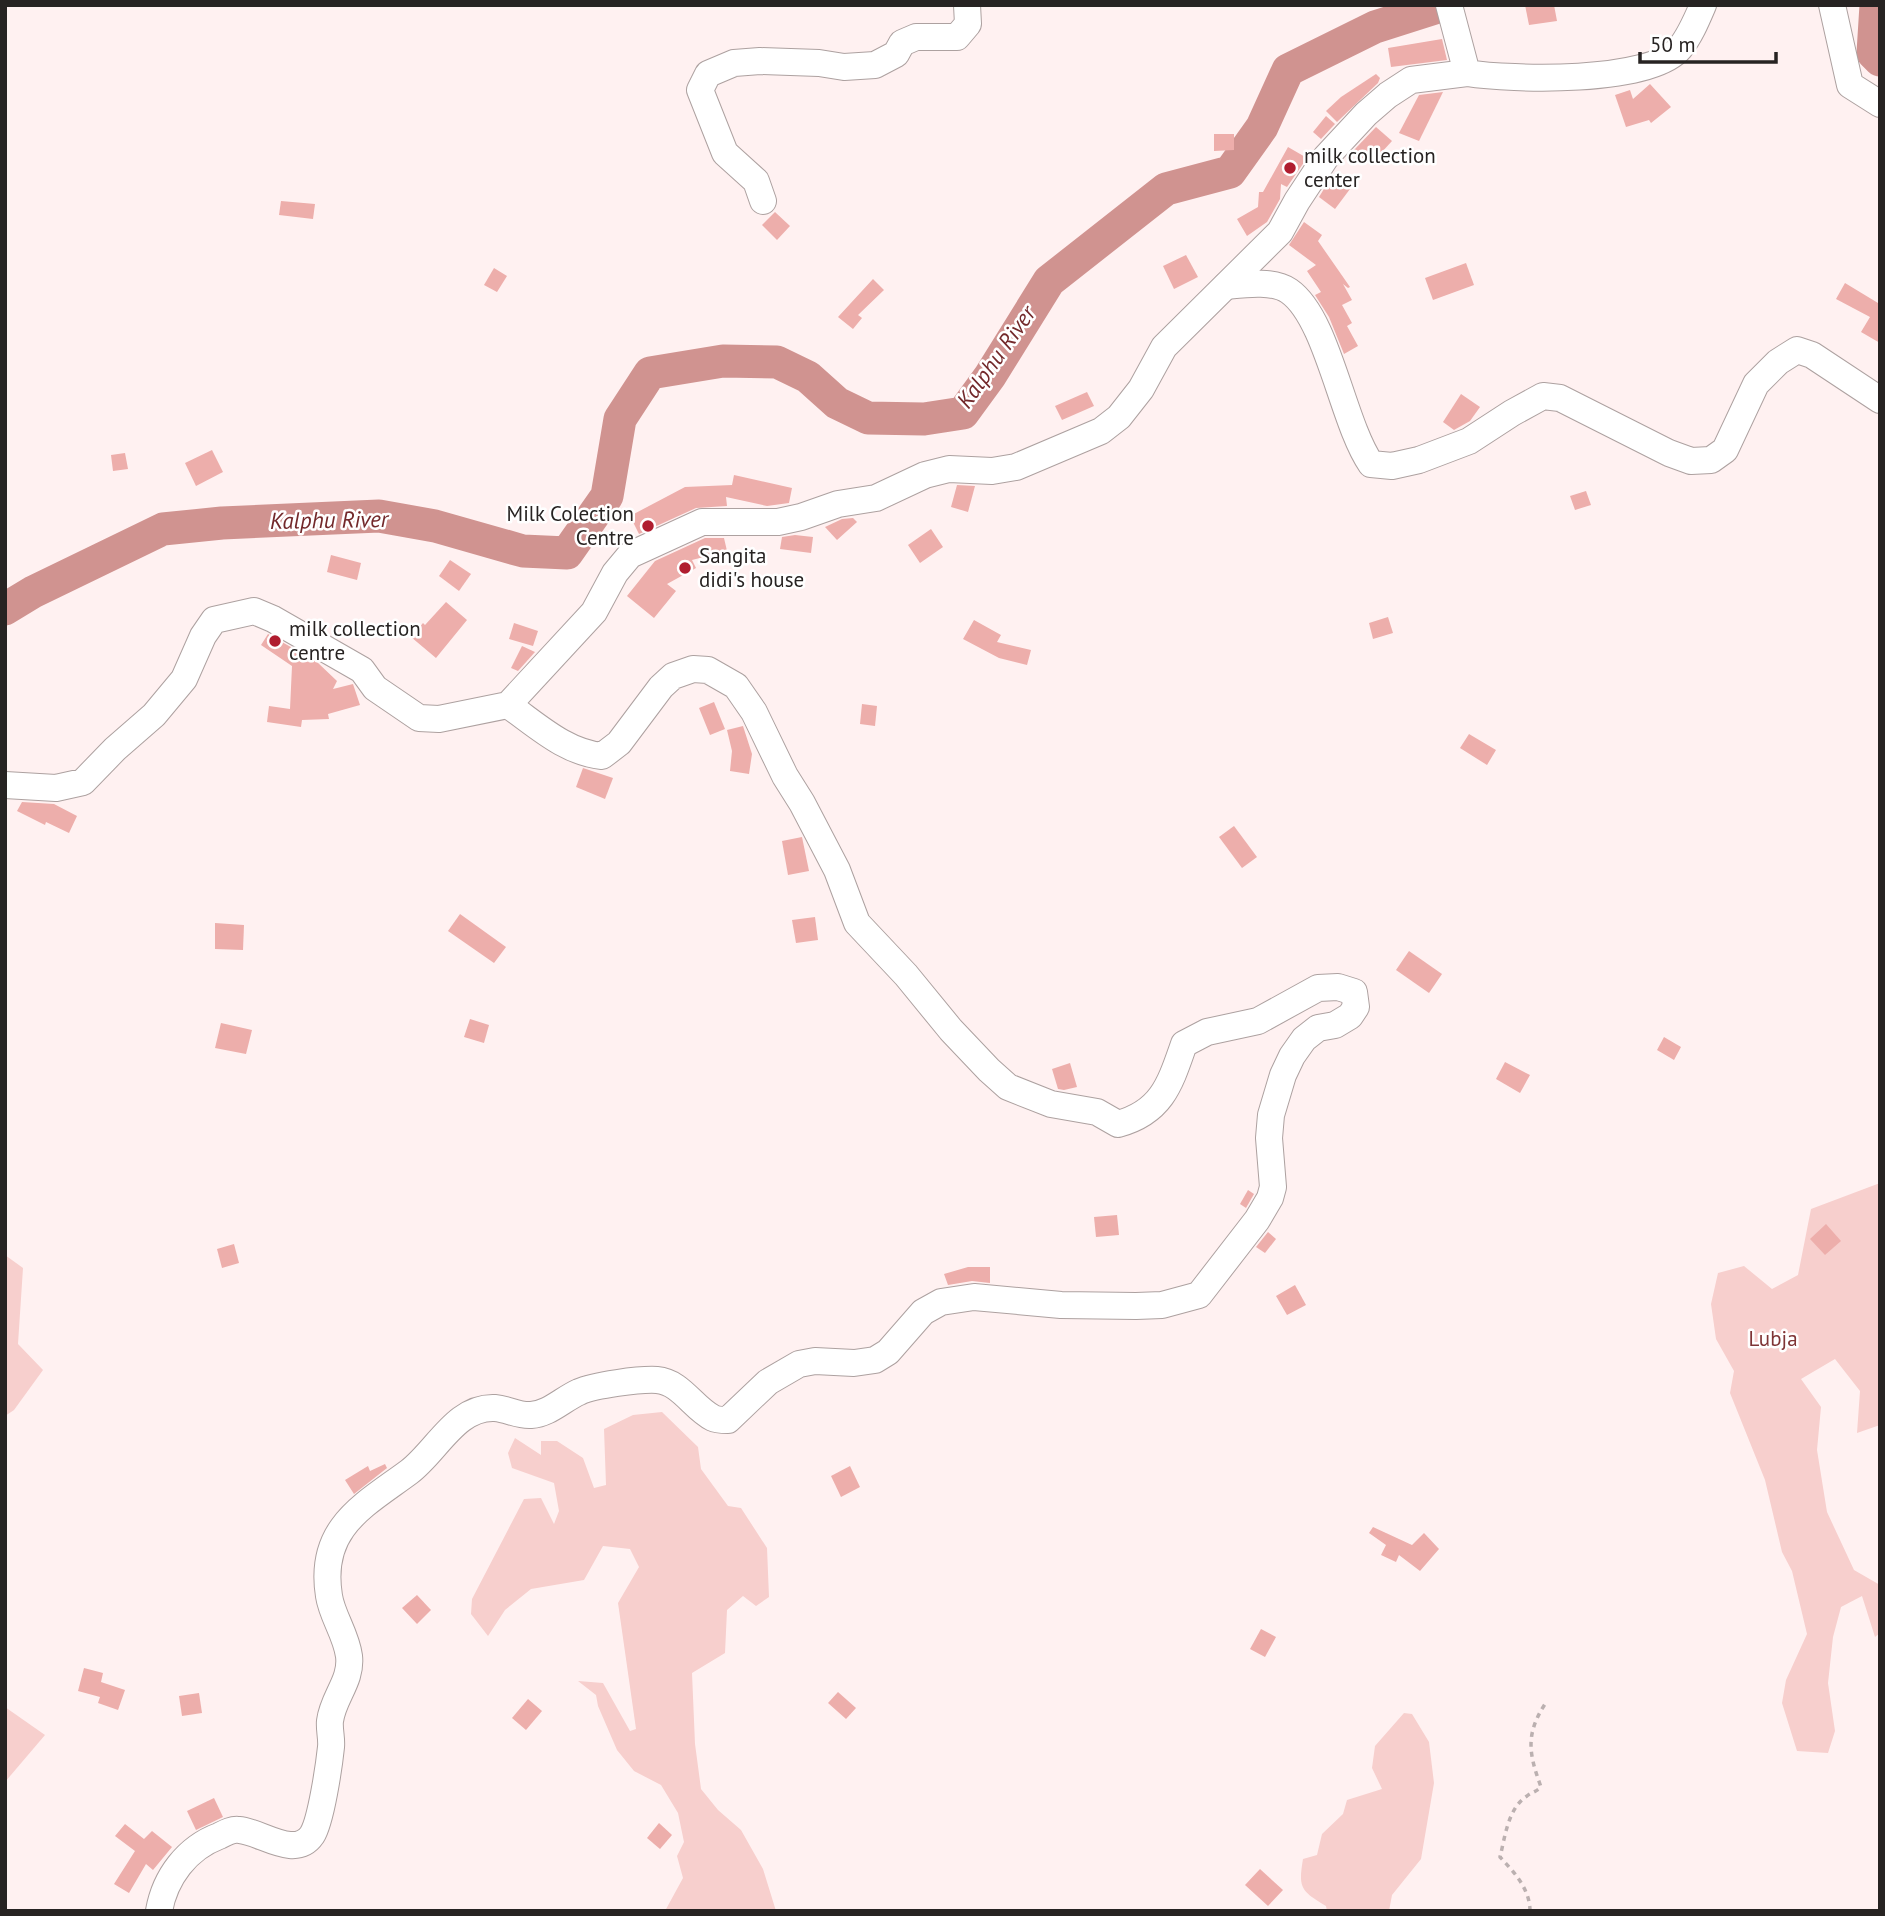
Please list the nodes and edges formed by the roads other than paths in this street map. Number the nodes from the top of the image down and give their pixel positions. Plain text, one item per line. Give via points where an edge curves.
1 (967, 5) edge
2 (1450, 5) edge
3 (1703, 5) edge
4 (1832, 5) edge
5 (1467, 73) junction
6 (1880, 104) edge
7 (763, 201) dead end
8 (1226, 286) junction
9 (1880, 400) edge
10 (508, 705) junction
11 (5, 785) edge
12 (159, 1911) edge

1 - 7 street via 968,24 957,37 916,37 875,65 760,61 734,63 708,74 700,90 710,119 725,153 755,181
2 - 5 street
3 - 5 street via 1680,48 1650,65 1563,77
4 - 6 street via 1850,85
5 - 8 street via 1411,80 1366,114 1326,157 1280,232
8 - 9 street via 1260,283 1289,290 1308,312 1360,448 1371,464 1392,466 1419,460 1469,441 1543,396 1560,398 1669,453 1691,461 1711,460 1725,450 1756,384 1797,350
8 - 10 street via 1164,347 1141,389 1119,416 1063,448 1016,467 949,469 925,475 876,498 778,522 702,522 630,555 594,612
10 - 11 street via 439,719 419,718 375,688 362,670 254,611 214,620 184,678 154,715 83,782 56,788
10 - 12 street via 583,754 602,756 619,743 673,676 693,669 708,670 736,686 837,870 857,923 989,1070 1008,1087 1051,1104 1097,1112 1118,1124 1150,1110 1173,1075 1184,1044 1207,1032 1258,1021 1318,988 1338,986 1354,992 1356,1006 1335,1025 1318,1028 1292,1056 1271,1115 1270,1198 1199,1295 1136,1306 974,1297 940,1302 923,1312 888,1352 875,1360 799,1364 768,1382 728,1420 714,1419 675,1386 659,1380 578,1392 533,1415 496,1408 460,1418 419,1465 356,1511 329,1553 329,1597 347,1643 349,1673 330,1720 332,1745 311,1836 299,1845 282,1844 236,1829 209,1839 192,1849 173,1874

